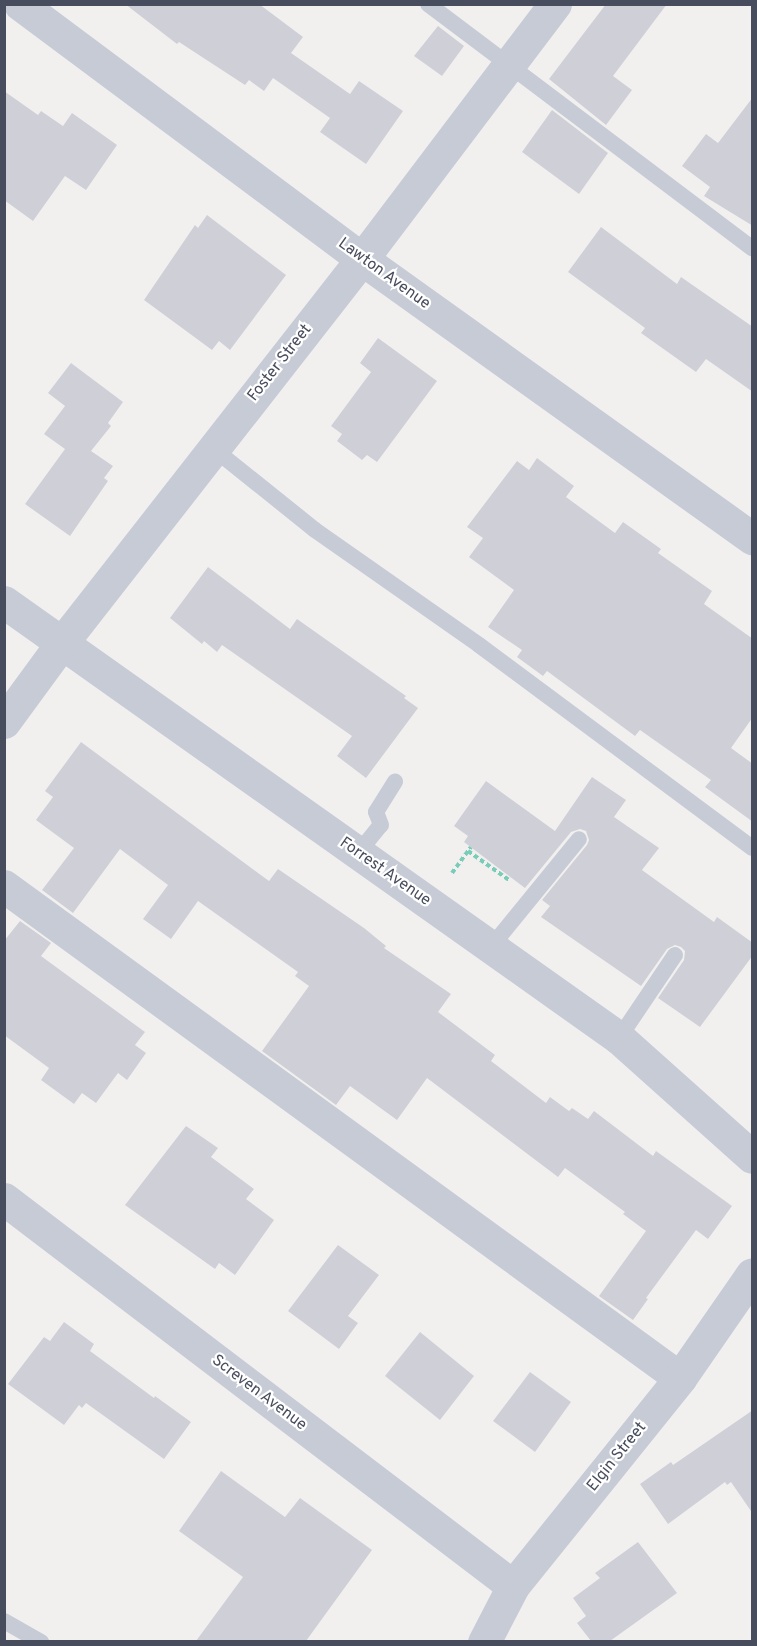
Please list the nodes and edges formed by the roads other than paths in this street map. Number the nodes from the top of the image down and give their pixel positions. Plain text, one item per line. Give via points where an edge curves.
1 (20, 4) edge
2 (428, 4) edge
3 (555, 4) edge
4 (510, 65) junction
5 (753, 248) edge
6 (362, 259) junction
7 (213, 449) junction
8 (753, 538) edge
9 (4, 602) edge
10 (61, 644) junction
11 (4, 722) edge
12 (395, 781) dead end
13 (579, 839) dead end
14 (753, 848) edge
15 (358, 853) junction
16 (4, 886) edge
17 (491, 947) junction
18 (675, 955) dead end
19 (620, 1038) junction
20 (753, 1157) edge
21 (4, 1199) edge
22 (753, 1274) edge
23 (680, 1378) junction
24 (513, 1586) junction
25 (4, 1621) edge
26 (491, 1637) edge
27 (41, 1641) edge

1 - 6 street, Lawton Avenue
2 - 4 lane
3 - 4 street, Foster Street
4 - 5 lane
4 - 6 street, Foster Street
6 - 7 street, Foster Street
6 - 8 street, Lawton Avenue
7 - 10 street, Foster Street
7 - 14 lane via 315,530 479,645
9 - 10 street, Forrest Avenue
10 - 11 street, Foster Street
10 - 15 street, Forrest Avenue
12 - 15 lane via 376,812 381,825
13 - 17 lane
15 - 17 street, Forrest Avenue
16 - 23 street
17 - 19 street, Forrest Avenue
18 - 19 lane
19 - 20 street, Forrest Avenue
21 - 24 street, Screven Avenue
22 - 23 street, Elgin Street
23 - 24 street, Elgin Street
24 - 26 street, Elgin Street
25 - 27 lane

